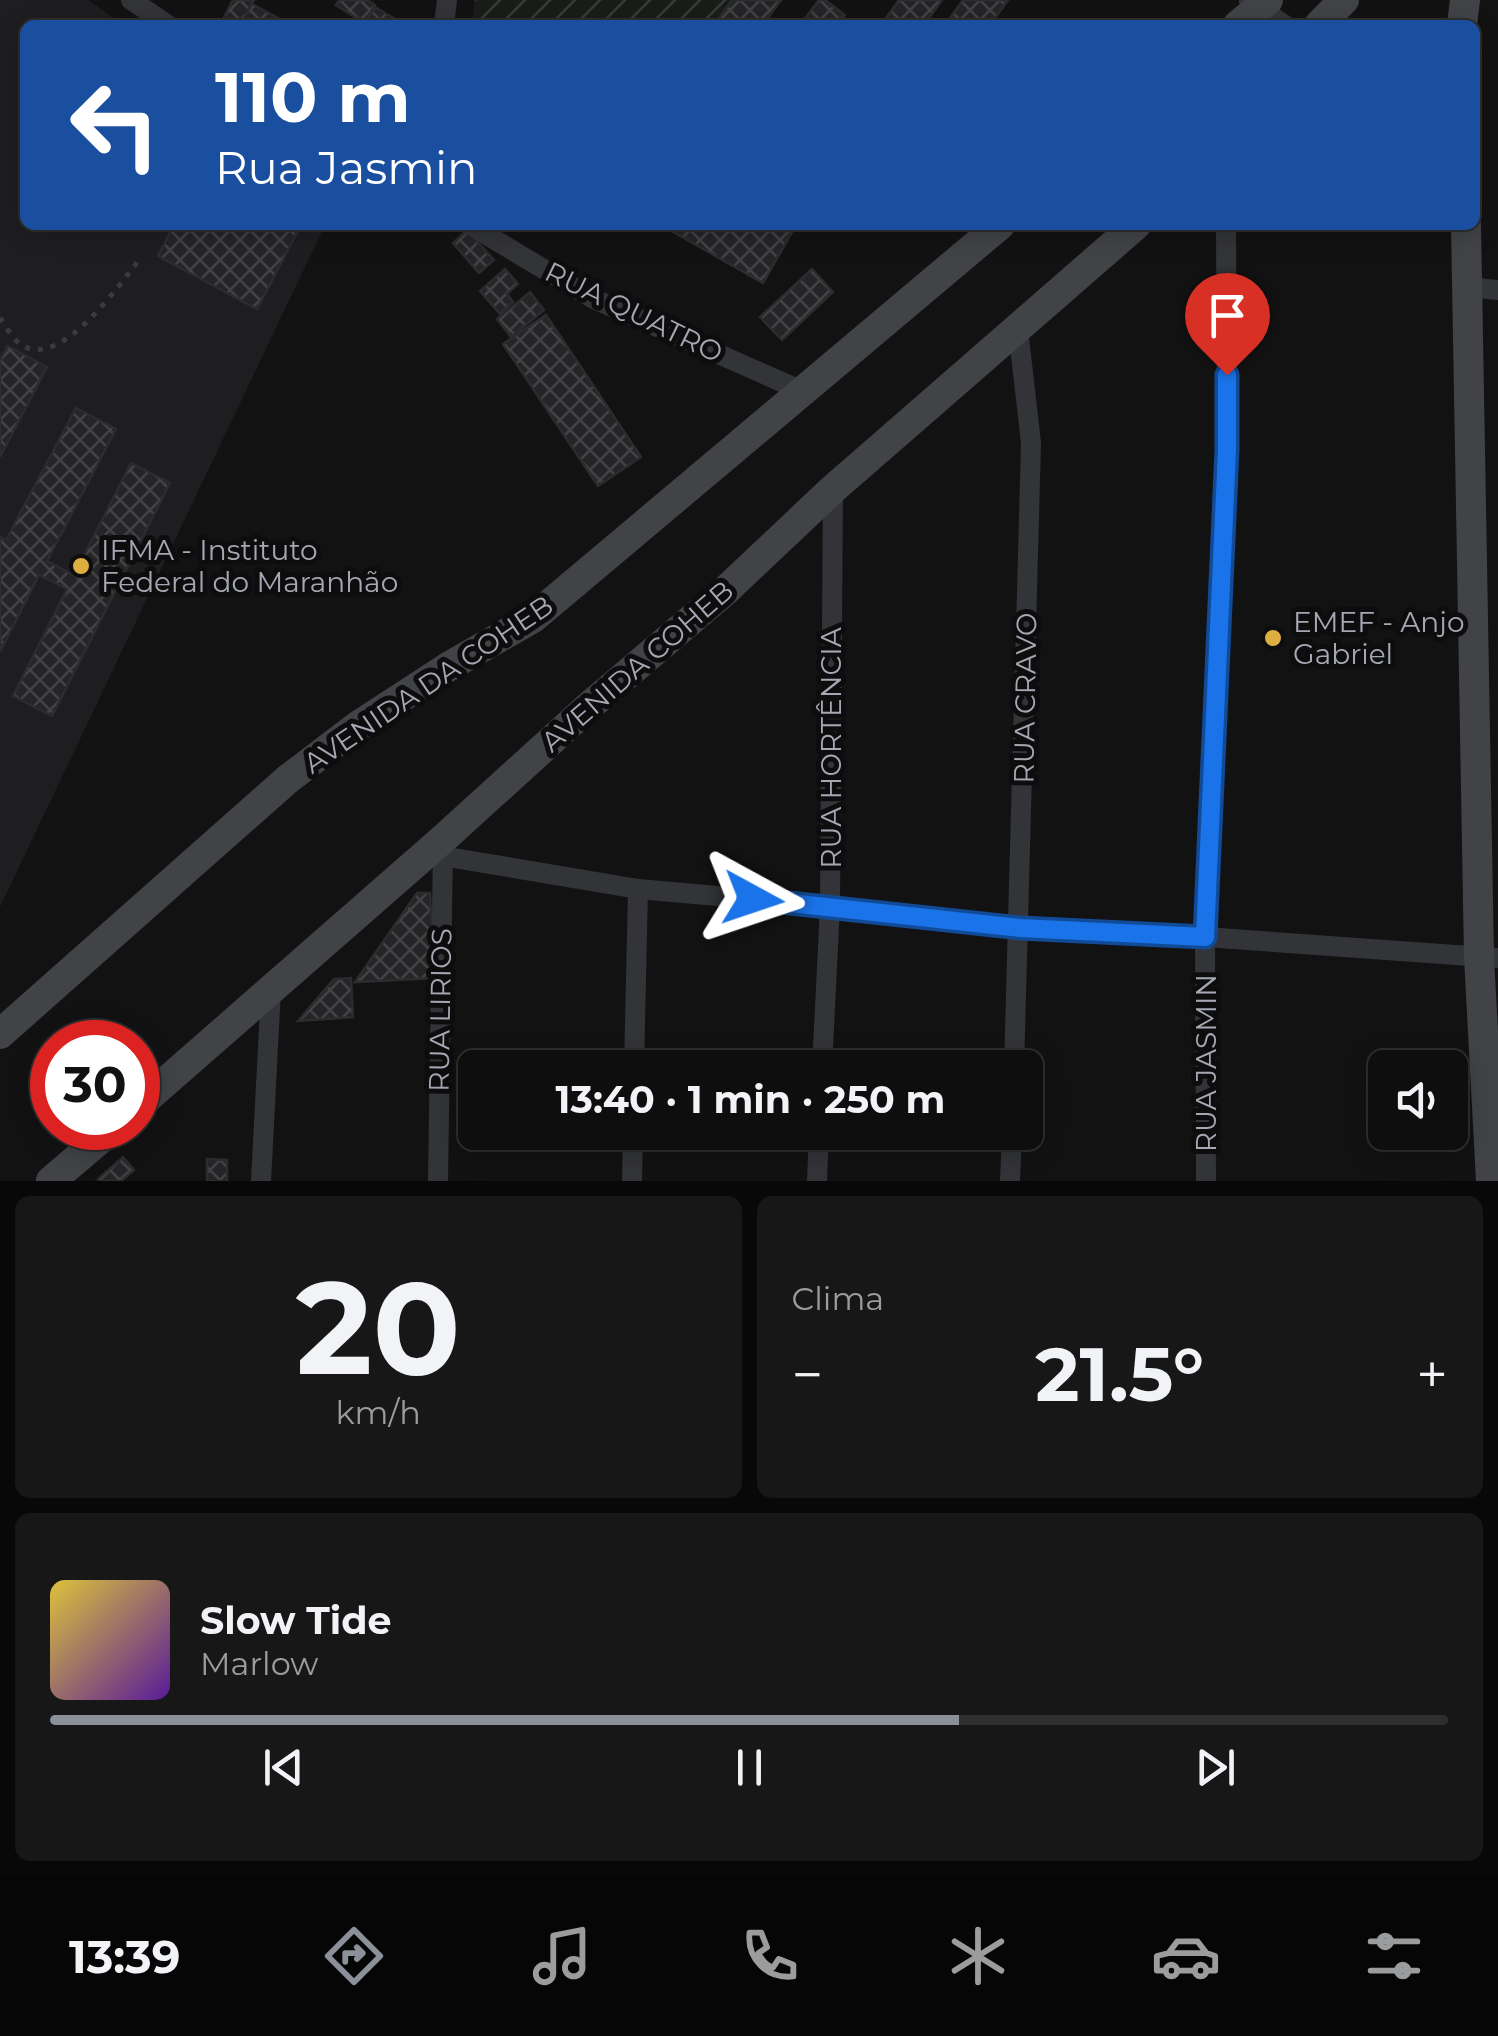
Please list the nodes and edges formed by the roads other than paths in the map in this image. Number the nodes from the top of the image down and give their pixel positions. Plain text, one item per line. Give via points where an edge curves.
1 (131, 0) edge
2 (1344, 0) edge
3 (1253, 8) edge
4 (161, 20) edge
5 (1276, 20) edge
6 (1324, 20) edge
7 (478, 230) edge
8 (994, 230) edge
9 (1130, 230) edge
10 (1226, 230) edge
11 (1467, 230) edge
12 (1483, 288) edge
13 (1018, 329) junction
14 (802, 391) junction
15 (833, 489) junction
16 (442, 847) junction
17 (638, 888) junction
18 (830, 906) junction
19 (1020, 928) junction
20 (1205, 937) junction
21 (1488, 958) edge
22 (271, 989) junction
23 (0, 1034) edge
24 (634, 1050) edge
25 (823, 1050) edge
26 (1015, 1050) edge
27 (160, 1087) edge
28 (93, 1150) edge
29 (632, 1150) edge
30 (819, 1150) edge
31 (1011, 1150) edge
32 (76, 1170) edge
33 (51, 1181) edge
34 (261, 1181) edge
35 (438, 1181) edge
36 (632, 1181) edge
37 (817, 1181) edge
38 (1010, 1181) edge
39 (1206, 1181) edge
40 (1492, 1181) edge

1 - 4 street
2 - 6 main road
3 - 5 street
7 - 14 street, RUA QUATRO via 592,298
8 - 14 main road, AVENIDA DA COHEB
9 - 13 main road, AVENIDA COHEB
10 - 20 street, RUA JASMIN via 1227,450
11 - 12 main road
12 - 21 main road
13 - 15 main road, AVENIDA COHEB
13 - 19 street, RUA CRAVO via 1031,444
14 - 23 main road, AVENIDA DA COHEB via 532,618 418,686 288,779
15 - 16 main road, AVENIDA COHEB
15 - 18 street, RUA HORTÊNCIA
16 - 17 street
16 - 22 main road, AVENIDA COHEB
16 - 35 street, RUA LIRIOS
17 - 18 street
17 - 24 street
18 - 19 street
18 - 25 street, RUA HORTÊNCIA
19 - 20 street
19 - 26 street, RUA CRAVO
20 - 21 street
20 - 39 street, RUA JASMIN
21 - 40 main road
22 - 27 main road, AVENIDA COHEB
22 - 34 street
28 - 32 main road
29 - 36 street
30 - 37 street
31 - 38 street
32 - 33 main road

